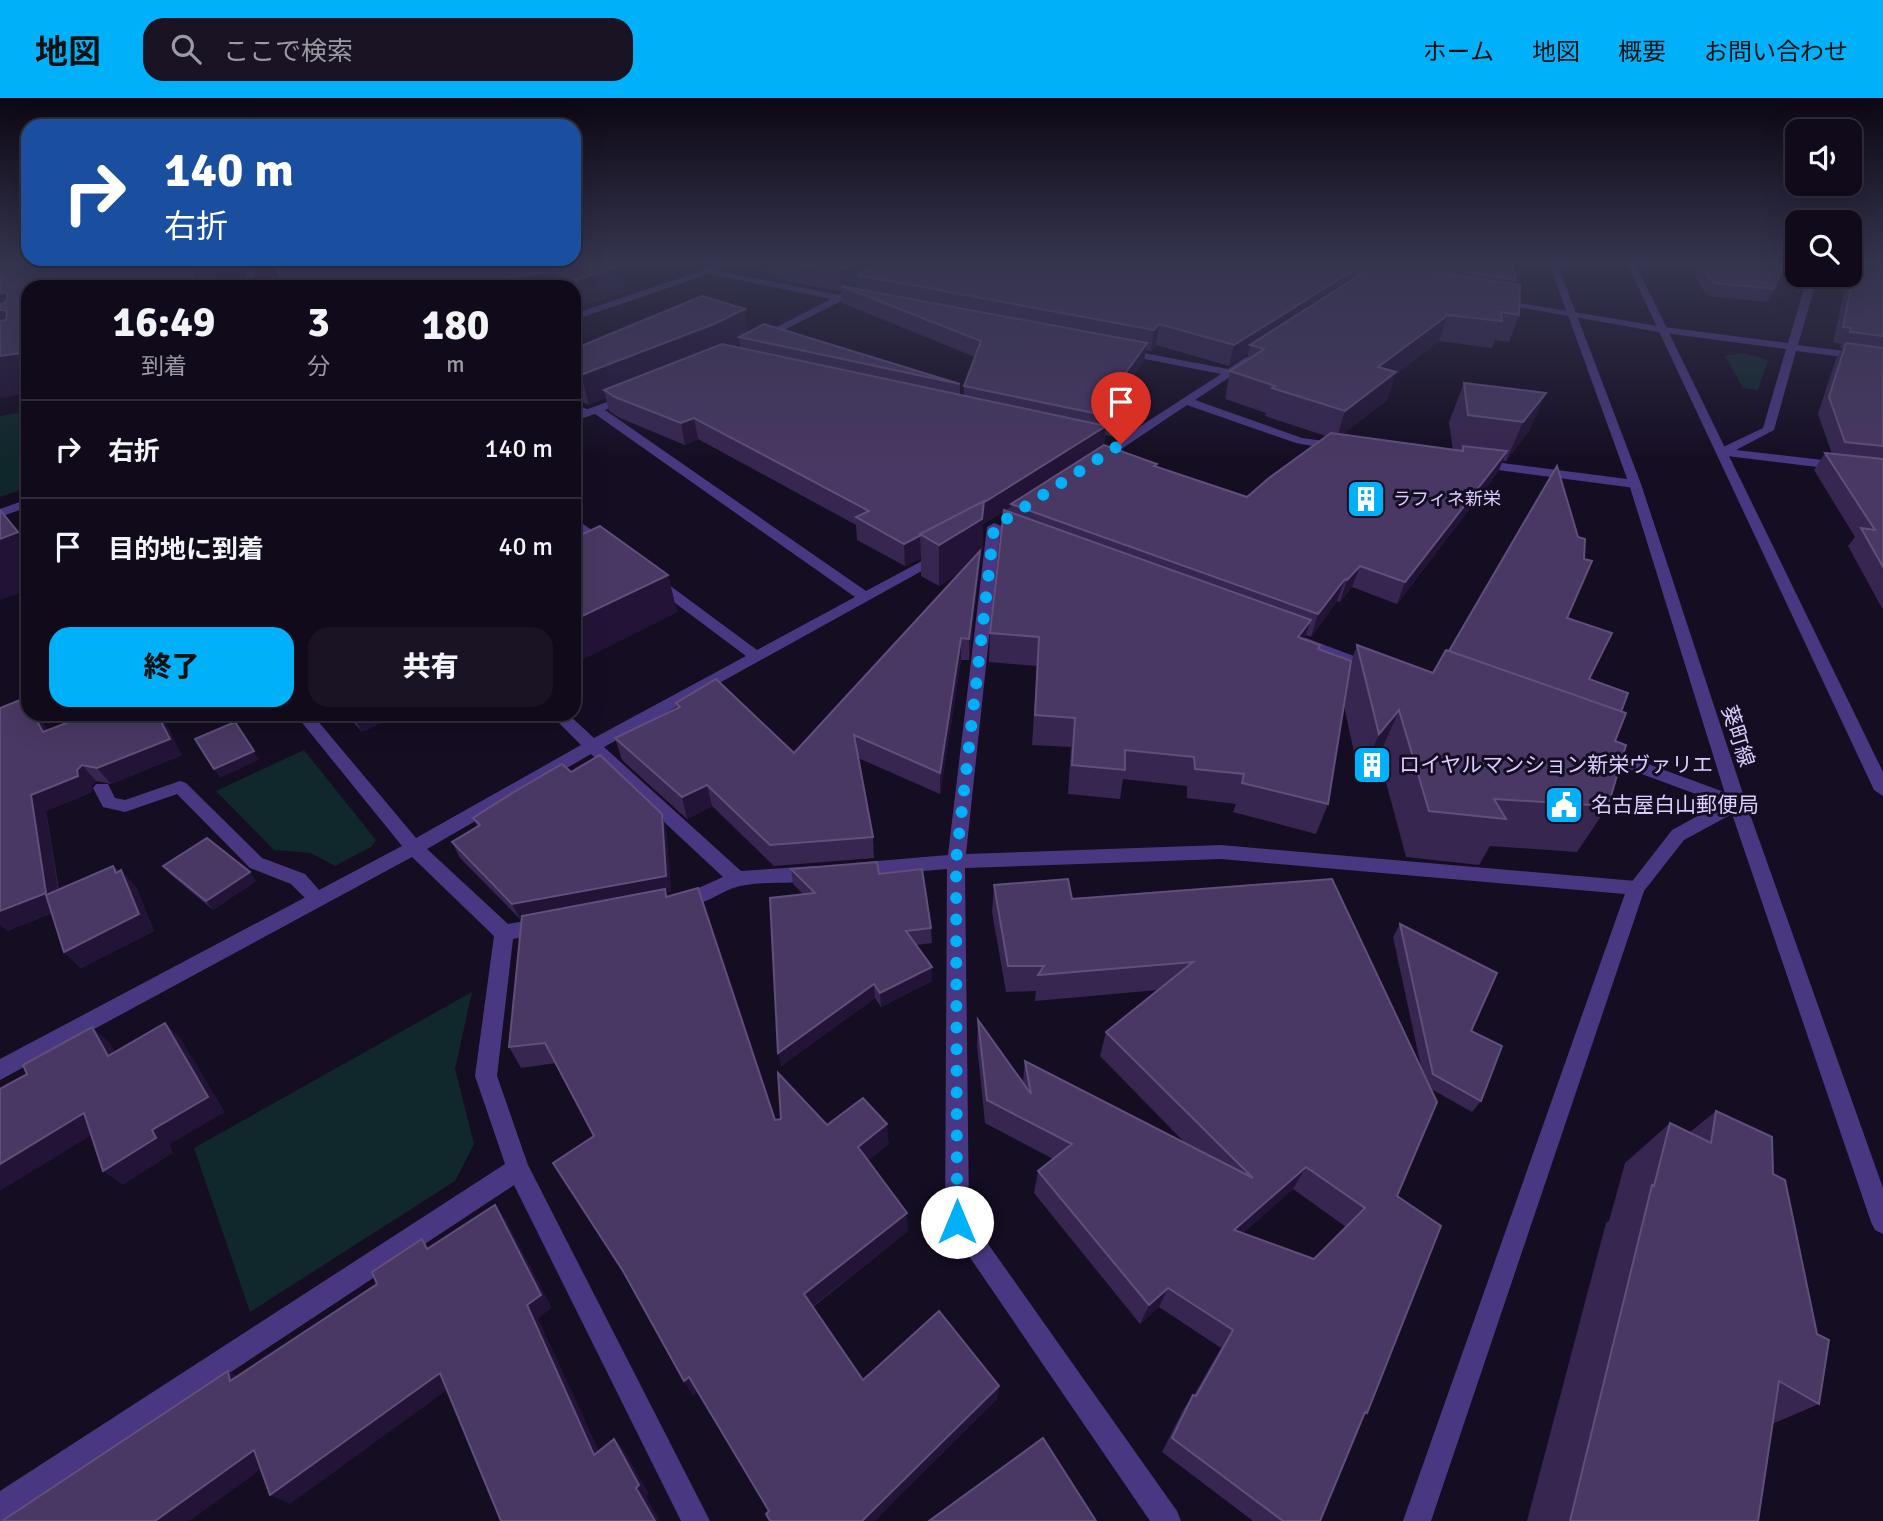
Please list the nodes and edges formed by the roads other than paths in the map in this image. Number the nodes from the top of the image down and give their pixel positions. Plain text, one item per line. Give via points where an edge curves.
1 (778, 329) edge
2 (1576, 329) edge
3 (1661, 329) edge
4 (1796, 329) edge
5 (1664, 330) junction
6 (747, 346) edge
7 (1791, 346) junction
8 (1109, 349) edge
9 (1263, 351) edge
10 (1883, 359) edge
11 (1229, 372) junction
12 (635, 394) edge
13 (1186, 401) junction
14 (581, 408) edge
15 (593, 411) junction
16 (581, 415) edge
17 (1349, 448) edge
18 (1723, 452) junction
19 (1464, 463) edge
20 (1085, 468) edge
21 (1883, 471) edge
22 (1635, 484) junction
23 (21, 506) edge
24 (1017, 512) edge
25 (0, 513) edge
26 (581, 527) edge
27 (988, 531) junction
28 (1034, 542) edge
29 (959, 547) edge
30 (617, 555) edge
31 (640, 571) edge
32 (866, 597) junction
33 (1282, 634) edge
34 (757, 657) junction
35 (1386, 673) edge
36 (309, 721) edge
37 (565, 721) edge
38 (1576, 743) edge
39 (592, 746) junction
40 (102, 788) edge
41 (1883, 790) edge
42 (1737, 803) junction
43 (414, 848) junction
44 (956, 861) junction
45 (737, 879) junction
46 (1636, 888) junction
47 (318, 899) junction
48 (659, 904) edge
49 (555, 924) edge
50 (504, 933) junction
51 (0, 1070) edge
52 (518, 1169) junction
53 (1883, 1222) edge
54 (0, 1508) edge
55 (696, 1521) edge
56 (1167, 1521) edge
57 (1417, 1521) edge

1 - 6 street
2 - 22 street, 葵町線
3 - 5 street
4 - 7 street
5 - 7 street
5 - 18 street
7 - 10 street
7 - 18 street via 1768,430
8 - 11 street
9 - 11 street
11 - 13 street
12 - 15 street
13 - 17 street via 1300,442
13 - 20 street via 1112,444
14 - 15 street
15 - 16 street
15 - 32 street
18 - 21 street
18 - 41 street
19 - 22 street
22 - 42 street, 葵町線
23 - 25 street
24 - 27 street
26 - 30 street
27 - 28 street
27 - 44 street
29 - 32 street
31 - 34 street
32 - 34 street
33 - 35 street
34 - 39 street
36 - 43 street
37 - 39 street
38 - 42 street
39 - 43 street
39 - 45 street
40 - 47 street via 108,803 125,806 180,787 256,863 298,878
42 - 46 street via 1678,835
42 - 53 street, 葵町線
43 - 47 street
43 - 50 street
44 - 45 street
44 - 46 street via 1221,852
44 - 56 street via 957,1222
45 - 48 street via 697,897
46 - 57 street
47 - 51 street
49 - 50 street
50 - 52 street via 486,1076
52 - 54 street
52 - 55 street

